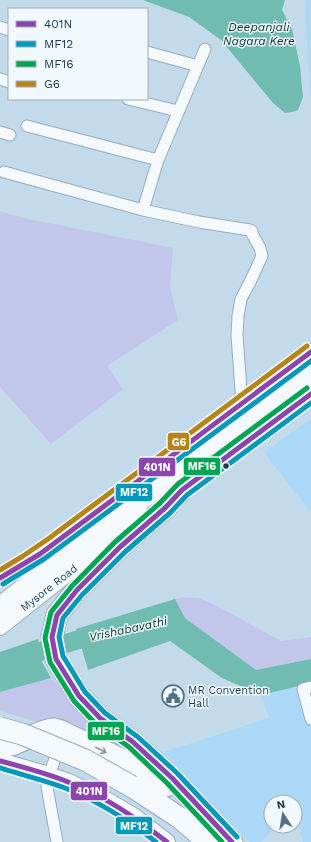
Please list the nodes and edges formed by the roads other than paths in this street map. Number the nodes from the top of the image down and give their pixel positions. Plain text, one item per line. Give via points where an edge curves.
1 (205, 48) dead end
2 (148, 52) edge
3 (198, 66) junction
4 (132, 100) edge
5 (178, 111) junction
6 (27, 126) dead end
7 (158, 160) junction
8 (4, 172) dead end
9 (143, 210) junction
10 (311, 352) edge
11 (311, 372) edge
12 (311, 386) edge
13 (311, 394) edge
14 (242, 404) junction
15 (182, 490) junction
16 (0, 578) edge
17 (0, 608) edge
18 (0, 618) edge
19 (0, 627) edge
20 (311, 687) edge
21 (311, 719) edge
22 (0, 728) edge
23 (64, 733) junction
24 (0, 742) edge
25 (0, 747) edge
26 (0, 761) edge
27 (49, 775) junction
28 (128, 792) junction
29 (204, 812) junction
30 (57, 842) edge
31 (167, 842) edge
32 (188, 842) edge
33 (208, 842) edge
34 (232, 842) edge

1 - 3 street
2 - 3 street
3 - 5 street
4 - 5 street
5 - 7 street
6 - 7 street
7 - 9 street
8 - 9 street
9 - 14 street via 251,230 262,256 241,299 238,316 237,344
10 - 14 street
11 - 17 highway via 96,532
12 - 18 highway
13 - 15 street, Mysore Road
14 - 16 street via 47,549
15 - 19 street, Mysore Road via 120,532
15 - 29 highway via 77,590 57,615 52,638 56,659 79,696 100,718 133,742 172,778
20 - 21 street via 303,689
22 - 28 highway, bridge via 22,734 85,760
23 - 25 highway via 54,729 34,734 16,744
23 - 27 street
23 -> 29 highway via 147,773
24 - 28 highway
26 - 27 street
27 - 30 street via 47,788
27 - 31 street via 108,801 136,817
28 - 32 highway
28 - 33 highway via 180,818
29 - 34 highway

